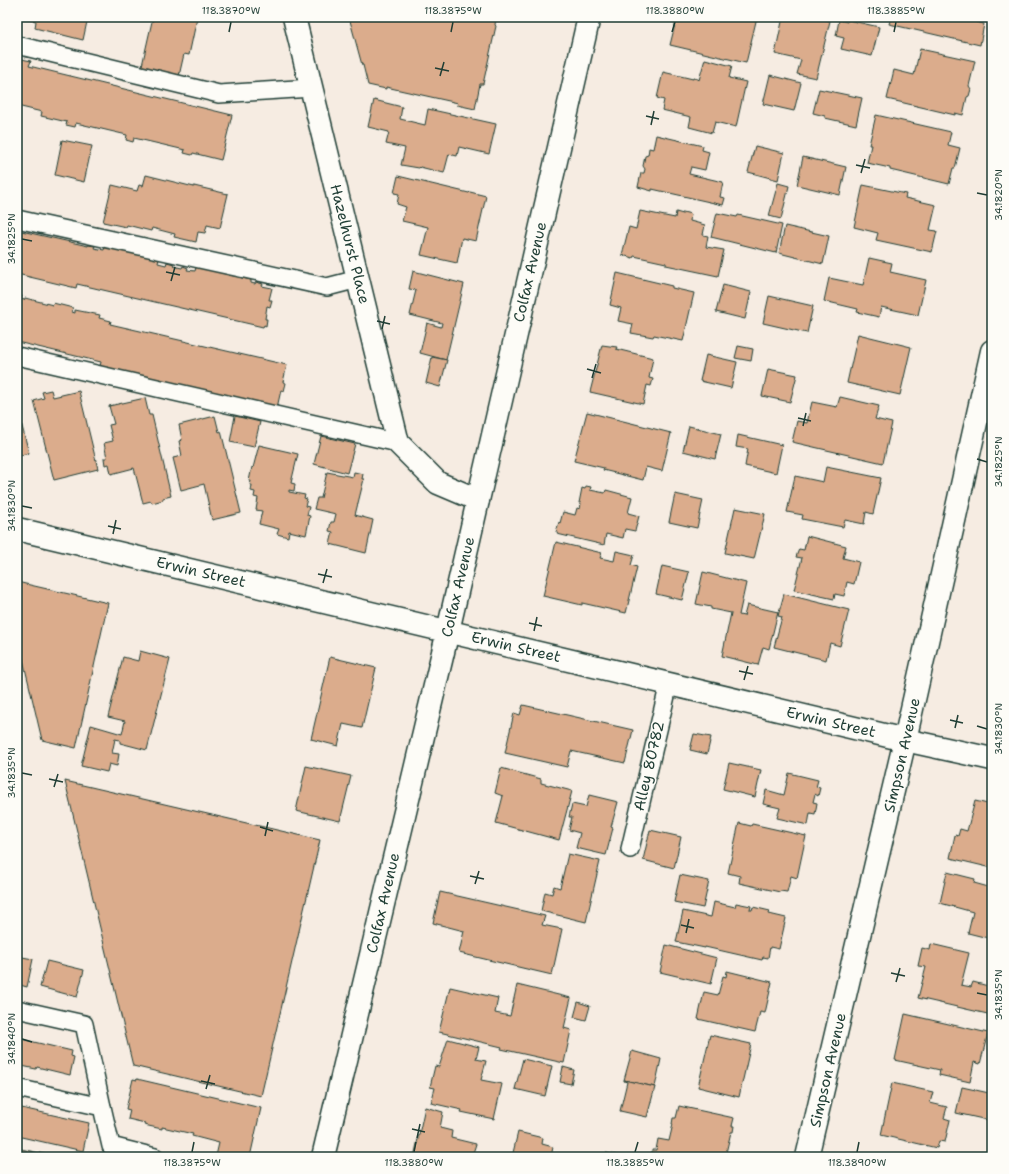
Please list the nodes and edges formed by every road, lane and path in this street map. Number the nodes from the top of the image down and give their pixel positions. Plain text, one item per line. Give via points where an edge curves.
1 (294, 17) edge
2 (589, 17) edge
3 (17, 45) edge
4 (312, 88) junction
5 (17, 219) edge
6 (358, 279) junction
7 (992, 351) edge
8 (17, 356) edge
9 (398, 443) junction
10 (478, 500) junction
11 (17, 529) edge
12 (448, 631) junction
13 (669, 683) junction
14 (905, 740) junction
15 (992, 759) edge
16 (630, 849) dead end
17 (17, 1009) edge
18 (17, 1088) edge
19 (102, 1107) junction
20 (155, 1157) edge
21 (323, 1157) edge
22 (807, 1157) edge

1 - 4 street, Hazelhurst Place
2 - 10 street, Colfax Avenue
3 - 4 lane via 219,94
4 - 6 street, Hazelhurst Place
5 - 6 lane via 327,287
6 - 9 street, Hazelhurst Place
7 - 14 street, Simpson Avenue
8 - 9 lane
9 - 10 street via 438,483
10 - 12 street, Colfax Avenue
11 - 12 street, Erwin Street
12 - 13 street, Erwin Street
12 - 21 street, Colfax Avenue
13 - 14 street, Erwin Street
13 - 16 lane, Alley 80782
14 - 15 street, Erwin Street
14 - 22 street, Simpson Avenue
17 - 19 lane via 84,1024
18 - 19 lane
19 - 20 lane via 111,1146

